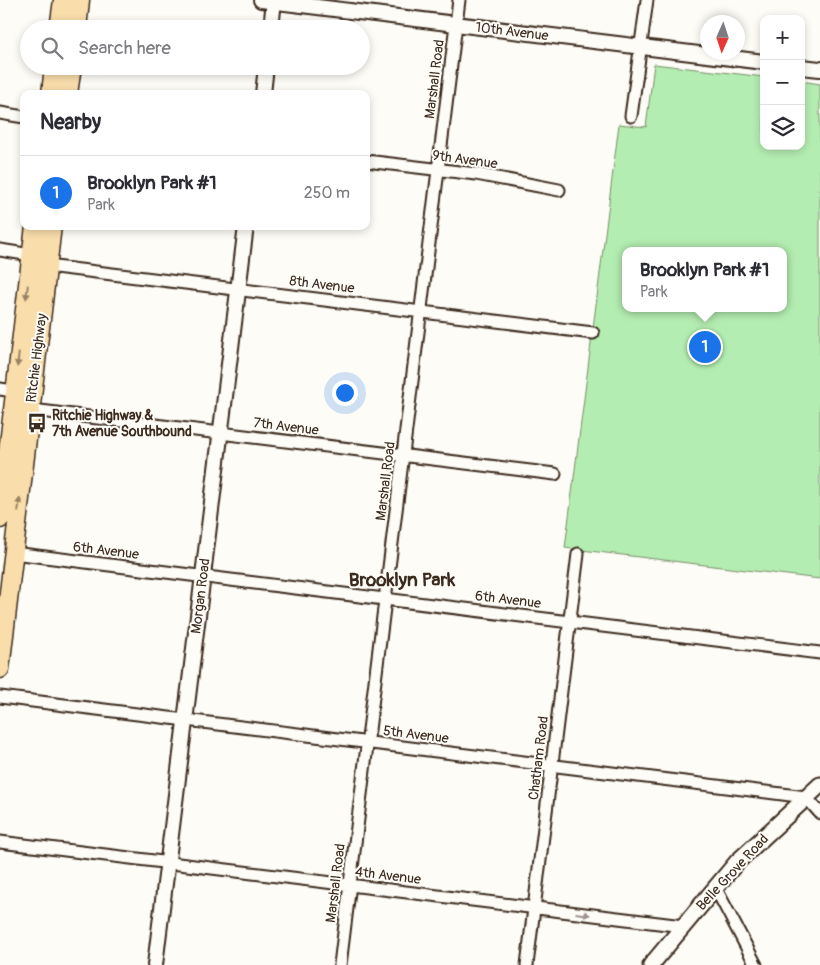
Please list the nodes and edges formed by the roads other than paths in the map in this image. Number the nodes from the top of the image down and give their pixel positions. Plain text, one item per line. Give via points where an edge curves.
1 (63, 0) edge
2 (80, 0) edge
3 (459, 0) edge
4 (647, 0) edge
5 (270, 1) edge
6 (60, 20) edge
7 (78, 20) edge
8 (271, 20) edge
9 (456, 24) junction
10 (641, 47) junction
11 (760, 62) edge
12 (805, 67) edge
13 (820, 69) edge
14 (53, 75) edge
15 (71, 75) edge
16 (265, 75) edge
17 (51, 90) edge
18 (69, 90) edge
19 (263, 90) edge
20 (0, 113) edge
21 (20, 116) edge
22 (631, 116) dead end
23 (370, 162) edge
24 (438, 170) junction
25 (559, 190) dead end
26 (34, 230) edge
27 (52, 230) edge
28 (245, 230) edge
29 (0, 250) edge
30 (31, 255) junction
31 (47, 266) junction
32 (238, 289) junction
33 (421, 312) junction
34 (593, 333) dead end
35 (18, 398) edge
36 (220, 433) junction
37 (403, 455) junction
38 (555, 474) dead end
39 (0, 519) edge
40 (13, 553) junction
41 (578, 554) dead end
42 (203, 576) junction
43 (385, 599) junction
44 (570, 621) junction
45 (820, 653) edge
46 (1, 660) edge
47 (0, 697) edge
48 (185, 720) junction
49 (368, 743) junction
50 (552, 765) junction
51 (820, 785) edge
52 (806, 797) junction
53 (820, 814) edge
54 (0, 842) edge
55 (167, 863) junction
56 (350, 885) junction
57 (715, 887) junction
58 (534, 908) junction
59 (683, 926) junction
60 (154, 965) edge
61 (340, 965) edge
62 (527, 965) edge
63 (651, 965) edge
64 (756, 965) edge

1 - 6 main road
2 - 7 main road
3 - 9 street, Marshall Road
4 - 10 street
5 - 8 street
5 - 9 street, 10th Avenue
9 - 10 street, 10th Avenue
9 - 24 street, Marshall Road
10 - 11 street, 10th Avenue
10 - 22 street
12 - 13 street
14 - 17 main road
15 - 18 main road
16 - 19 street
20 - 21 street
23 - 24 street, 9th Avenue
24 - 25 street, 9th Avenue
24 - 33 street, Marshall Road
26 - 30 main road, Ritchie Highway
27 - 31 main road, Ritchie Highway
28 - 32 street, Morgan Road
29 - 30 street
30 - 31 street
30 -> 35 main road, Ritchie Highway
31 - 32 street, 8th Avenue
31 - 35 main road, Ritchie Highway
32 - 33 street, 8th Avenue
32 - 36 street, Morgan Road
33 - 34 street, 8th Avenue
33 - 37 street, Marshall Road
35 - 36 street, 7th Avenue
35 - 39 main road, Ritchie Highway
40 -> 35 main road, Ritchie Highway
36 - 37 street, 7th Avenue
36 - 42 street, Morgan Road
37 - 38 street, 7th Avenue
37 - 43 street, Marshall Road
40 - 42 street, 6th Avenue
40 - 46 main road, Ritchie Highway
41 - 44 street, Chatham Road
42 - 43 street, 6th Avenue
42 - 48 street, Morgan Road
43 - 44 street, 6th Avenue
43 - 49 street, Marshall Road
44 - 45 street, 6th Avenue
44 - 50 street, Chatham Road
47 - 48 street, 5th Avenue
48 - 49 street, 5th Avenue
48 - 55 street, Morgan Road
49 - 50 street, 5th Avenue
49 - 56 street, Marshall Road
50 - 52 street, 5th Avenue
50 - 58 street, Chatham Road
51 - 52 main road, Belle Grove Road
52 - 53 street
52 - 57 main road, Belle Grove Road
54 - 55 street, 4th Avenue
55 - 56 street, 4th Avenue
55 - 60 street, Morgan Road
56 - 58 street, 4th Avenue
56 - 61 street, Marshall Road
57 - 59 main road, Belle Grove Road
57 - 64 street
58 -> 59 street, 4th Avenue
58 - 62 street, Chatham Road
59 - 63 main road, Belle Grove Road

